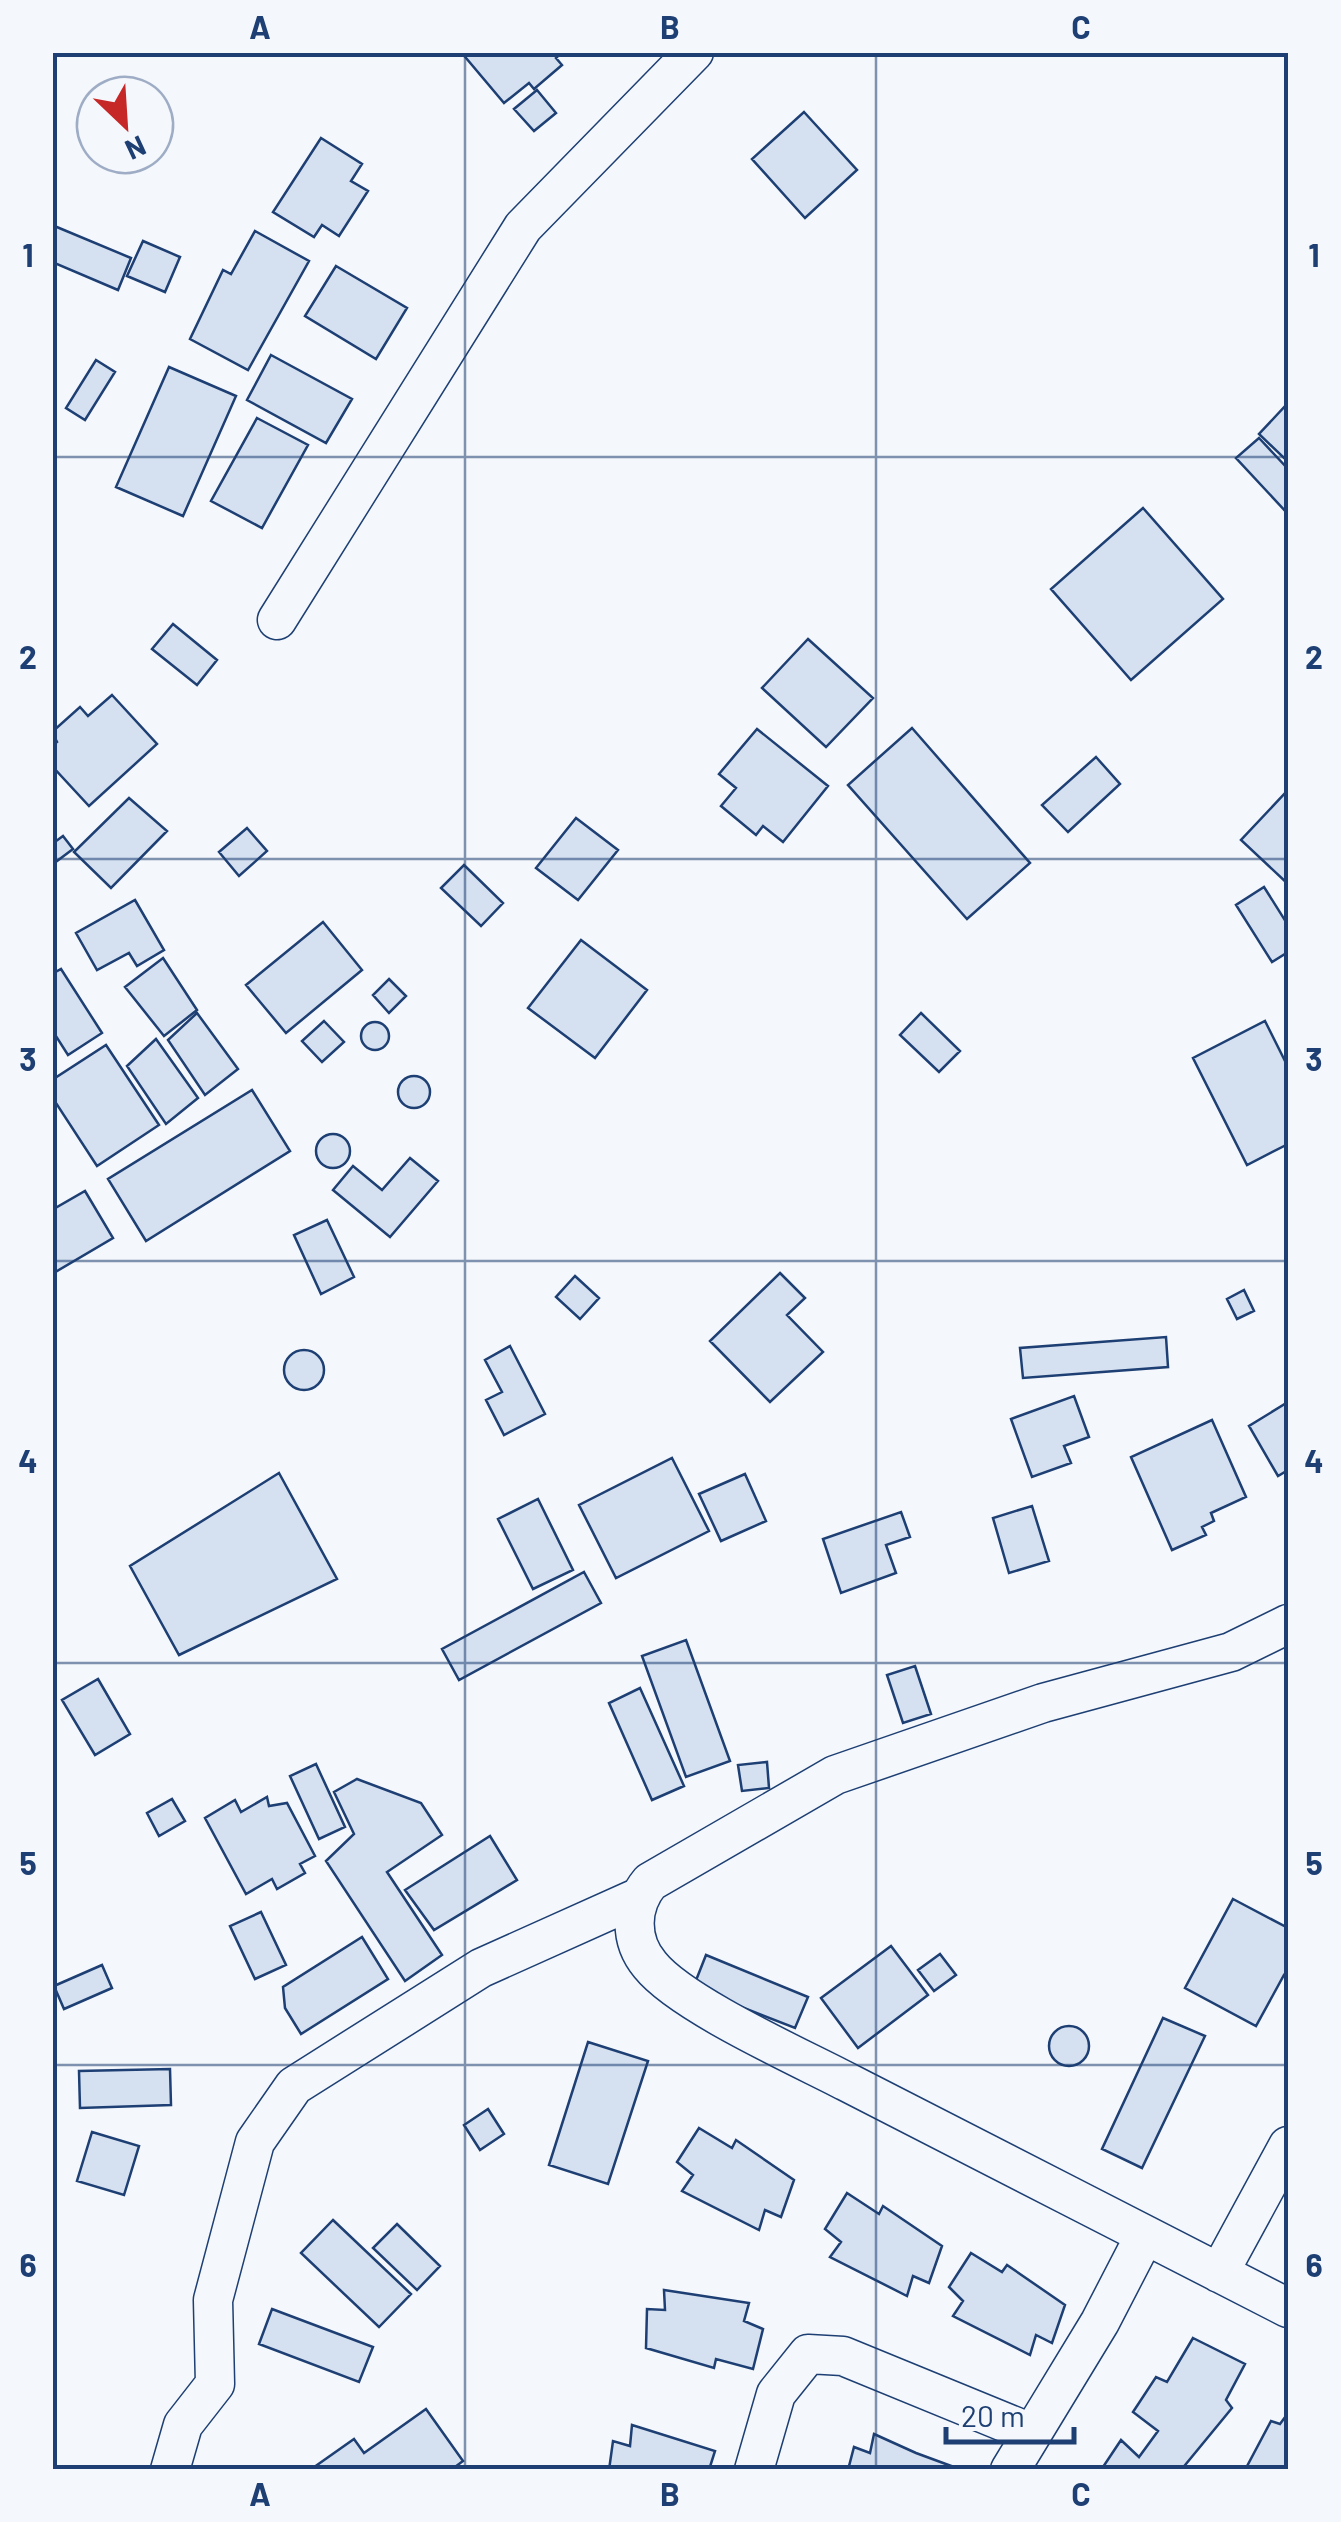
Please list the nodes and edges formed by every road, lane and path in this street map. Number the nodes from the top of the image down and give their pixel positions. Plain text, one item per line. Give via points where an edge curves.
1 (694, 52) edge
2 (276, 620) dead end
3 (1288, 1624) edge
4 (636, 1898) junction
5 (584, 1920) junction
6 (641, 1945) junction
7 (1288, 2146) edge
8 (1146, 2235) junction
9 (1219, 2273) junction
10 (1288, 2308) edge
11 (1031, 2432) junction
12 (170, 2470) edge
13 (754, 2470) edge
14 (1010, 2470) edge

1 - 2 street via 524,227
3 - 4 street via 1231,1652 1043,1702 835,1775 696,1853
4 - 5 street
4 - 6 street via 632,1920
5 - 6 street
5 - 12 street via 481,1968 313,2070 273,2112 247,2167 213,2300 214,2384 183,2425
6 - 8 street via 649,1964 680,1990 765,2040
7 - 9 street
8 - 9 street
8 - 11 street
9 - 10 street
11 - 13 street via 843,2356 808,2354 776,2394
11 - 14 street

